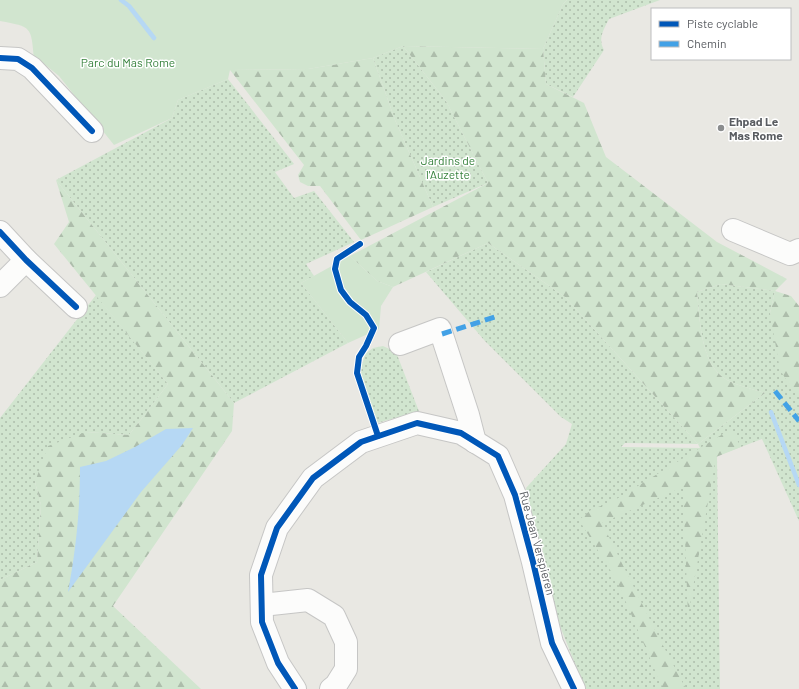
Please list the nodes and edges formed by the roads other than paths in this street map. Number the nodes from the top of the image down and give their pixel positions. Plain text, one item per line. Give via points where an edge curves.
1 (0, 58) edge
2 (92, 131) dead end
3 (733, 230) dead end
4 (0, 232) edge
5 (799, 250) edge
6 (26, 260) junction
7 (0, 286) edge
8 (76, 307) dead end
9 (400, 344) dead end
10 (475, 442) junction
11 (262, 605) junction
12 (295, 689) edge
13 (331, 689) edge
14 (574, 689) edge

1 - 2 street via 18,59 32,68
3 - 5 street via 790,254
4 - 6 street
6 - 7 street
6 - 8 street
9 - 10 street via 440,329
10 - 11 street, Rue Jean Verspieren via 461,433 417,424 361,442 313,478 277,528 261,575
10 - 14 street, Rue Jean Verspieren via 498,456 515,495 552,643
11 - 12 street, Rue Jean Verspieren via 262,622 278,663
11 - 13 street via 308,600 334,616 346,642 346,669

